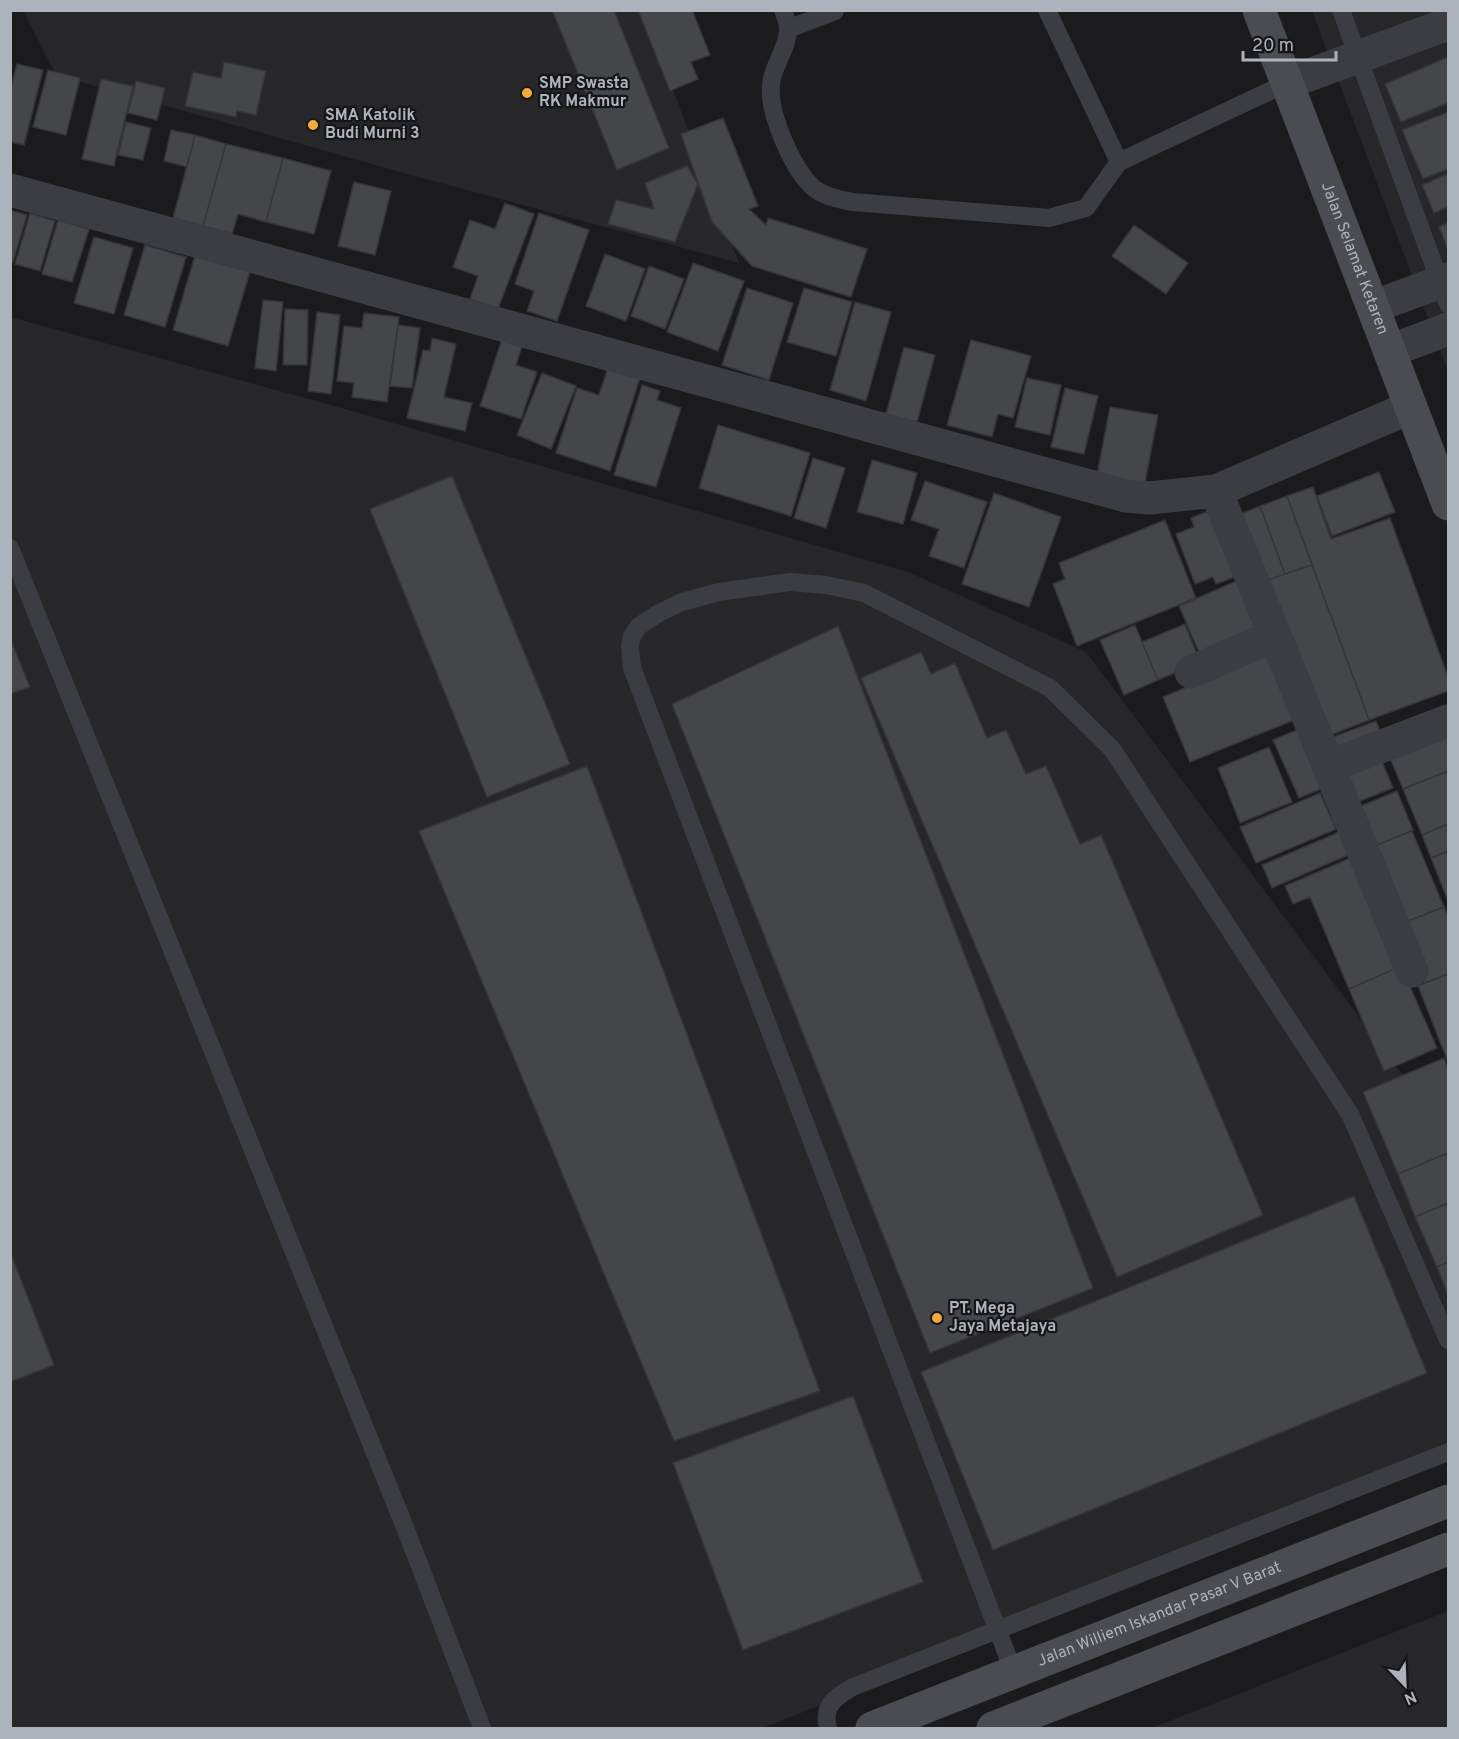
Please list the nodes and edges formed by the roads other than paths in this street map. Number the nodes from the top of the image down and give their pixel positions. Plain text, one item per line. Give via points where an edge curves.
1 (783, 10) edge
2 (1047, 10) edge
3 (1259, 10) edge
4 (1341, 10) edge
5 (835, 11) edge
6 (1449, 24) edge
7 (788, 29) junction
8 (1358, 57) junction
9 (1287, 83) junction
10 (1119, 162) junction
11 (10, 190) edge
12 (1446, 288) edge
13 (1373, 307) junction
14 (1449, 329) edge
15 (1390, 351) junction
16 (1412, 407) junction
17 (1216, 491) junction
18 (1449, 504) edge
19 (10, 548) edge
20 (1275, 635) junction
21 (1191, 672) dead end
22 (1449, 721) edge
23 (1330, 766) junction
24 (1412, 971) dead end
25 (1449, 1340) edge
26 (1449, 1452) edge
27 (1449, 1501) edge
28 (1449, 1550) edge
29 (997, 1628) junction
30 (1014, 1672) junction
31 (1030, 1714) junction
32 (482, 1728) edge
33 (828, 1728) edge
34 (872, 1728) edge
35 (993, 1728) edge

1 - 7 lane
2 - 10 lane
3 - 9 street, Jalan Selamat Ketaren
4 - 8 lane
5 - 7 lane
6 - 8 street
7 - 10 lane via 771,86 776,119 800,172 833,199 1049,218 1086,208
8 - 9 street
8 - 12 lane
9 - 10 lane
9 - 13 street, Jalan Selamat Ketaren
11 - 17 street via 1126,496 1150,498
12 - 13 street
13 - 15 street, Jalan Selamat Ketaren
14 - 15 street
15 - 16 street, Jalan Selamat Ketaren
16 - 17 street
16 - 18 street, Jalan Selamat Ketaren
17 - 20 street
19 - 32 lane via 402,1519
20 - 21 street
20 - 23 street
22 - 23 street
23 - 24 street
25 - 29 lane via 1351,1116 1112,749 1084,718 1050,688 864,593 790,582 719,592 659,613 639,626 632,636 632,668
26 - 29 lane
27 - 30 street, Jalan Williem Iskandar Pasar V Barat
28 - 31 street
29 - 30 lane
29 - 33 lane via 835,1697 825,1716
30 - 31 street
30 - 34 street, Jalan Williem Iskandar Pasar V Barat
31 - 35 street

